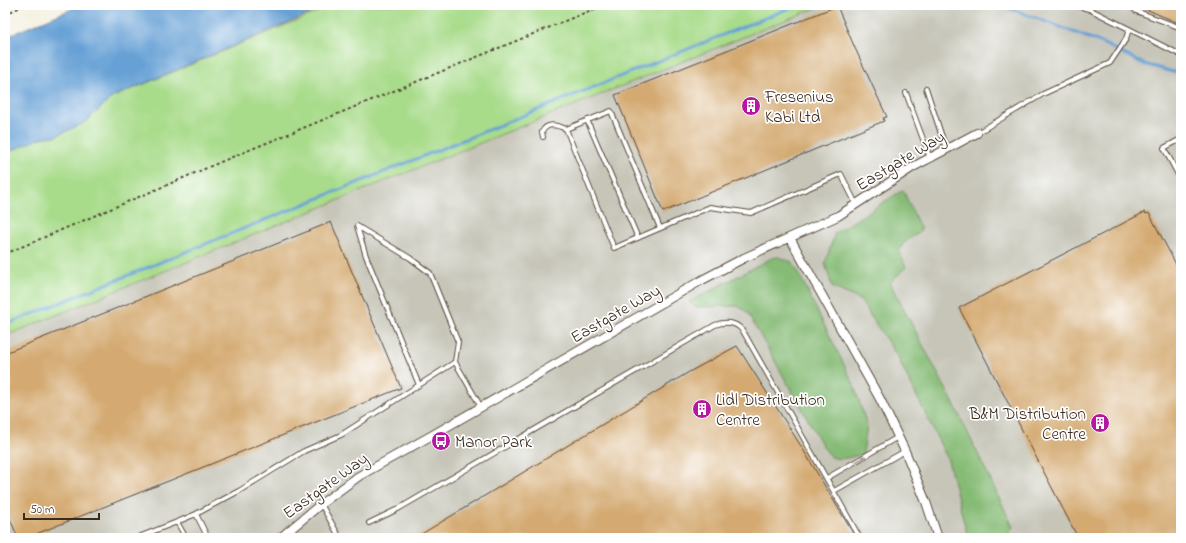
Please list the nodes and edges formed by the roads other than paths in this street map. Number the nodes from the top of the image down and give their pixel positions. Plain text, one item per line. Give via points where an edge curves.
1 (1074, 5) edge
2 (1131, 5) edge
3 (1128, 28) junction
4 (1181, 28) edge
5 (1181, 55) edge
6 (926, 88) dead end
7 (906, 93) dead end
8 (587, 120) junction
9 (566, 129) junction
10 (977, 133) joint
11 (543, 137) dead end
12 (1181, 139) edge
13 (946, 149) junction
14 (930, 158) junction
15 (1181, 180) edge
16 (856, 204) junction
17 (660, 228) junction
18 (638, 238) junction
19 (790, 238) junction
20 (455, 362) junction
21 (419, 385) junction
22 (481, 407) junction
23 (898, 437) junction
24 (905, 451) junction
25 (827, 478) junction
26 (834, 491) junction
27 (321, 504) junction
28 (196, 514) junction
29 (177, 522) junction
30 (368, 523) dead end
31 (136, 538) edge
32 (186, 538) edge
33 (208, 538) edge
34 (280, 538) edge
35 (340, 538) edge
36 (860, 538) edge
37 (938, 538) edge

1 - 3 lane via 1089,9
2 - 4 lane via 1136,11
3 - 5 lane
3 - 10 lane via 1126,39 1110,63 1043,94
6 - 13 lane
7 - 14 lane
8 - 9 lane
8 - 17 lane via 611,112
8 - 18 lane
9 - 11 lane via 556,124 549,126 544,128
9 - 18 lane via 614,248
10 - 13 street, Eastgate Way
12 - 15 lane via 1164,148
13 - 14 street, Eastgate Way
14 - 16 street, Eastgate Way
16 - 17 lane via 841,174 751,213 710,207
16 - 19 street, Eastgate Way via 838,216
17 - 18 lane
19 - 22 street, Eastgate Way via 702,280
19 - 23 street via 880,399
20 - 21 lane
20 - 21 lane via 458,342 430,273 358,226 366,256
20 - 22 lane
21 - 28 lane via 341,435 304,451
22 - 27 street, Eastgate Way via 359,476
23 - 24 street
25 -> 23 lane
24 - 26 lane
24 - 37 street
25 - 26 lane
25 - 30 lane via 743,331 737,325 727,322 716,325 398,509
26 - 36 lane
27 - 34 street, Eastgate Way
27 - 35 lane
28 - 29 lane
28 - 33 lane
29 - 31 lane
29 - 32 lane

